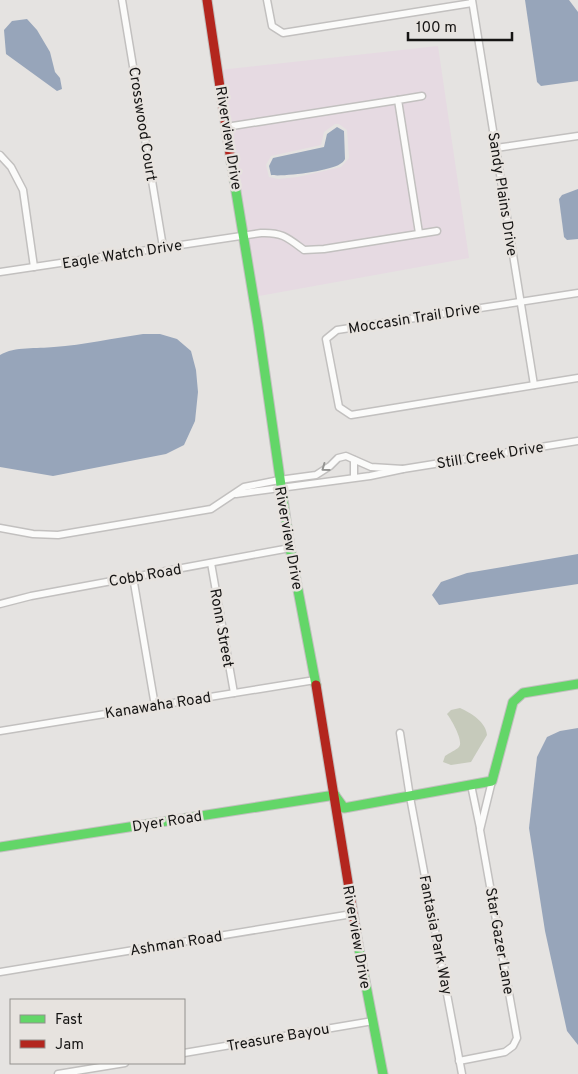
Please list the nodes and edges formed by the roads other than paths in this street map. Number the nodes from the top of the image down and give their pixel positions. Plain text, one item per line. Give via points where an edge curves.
1 (122, 0) edge
2 (207, 0) edge
3 (267, 0) edge
4 (472, 2) edge
5 (422, 96) dead end
6 (398, 100) junction
7 (226, 127) junction
8 (578, 136) edge
9 (496, 148) junction
10 (0, 155) edge
11 (437, 230) dead end
12 (420, 233) junction
13 (244, 235) junction
14 (163, 248) junction
15 (34, 267) junction
16 (0, 272) edge
17 (578, 293) edge
18 (520, 301) junction
19 (578, 378) edge
20 (534, 385) junction
21 (578, 441) edge
22 (354, 460) junction
23 (403, 469) junction
24 (354, 477) junction
25 (280, 484) junction
26 (0, 528) edge
27 (290, 548) junction
28 (211, 563) junction
29 (133, 577) junction
30 (0, 604) edge
31 (315, 680) junction
32 (578, 684) edge
33 (234, 693) junction
34 (155, 706) junction
35 (0, 732) edge
36 (400, 733) dead end
37 (492, 781) junction
38 (471, 785) junction
39 (335, 795) junction
40 (410, 797) junction
41 (480, 830) junction
42 (0, 847) edge
43 (352, 914) junction
44 (0, 972) edge
45 (373, 1021) junction
46 (185, 1053) edge
47 (459, 1061) junction
48 (118, 1064) edge
49 (58, 1074) edge
50 (383, 1074) edge
51 (462, 1074) edge

1 - 14 street, Crosswood Court
2 - 7 street, Riverview Drive
3 - 4 street, Sandy Plains Drive via 272,26 283,33
4 - 9 street, Sandy Plains Drive
5 - 6 street
6 - 7 street
6 - 12 street
7 - 13 street, Riverview Drive
8 - 9 street
9 - 18 street, Sandy Plains Drive
10 - 15 street via 11,167 23,190
11 - 12 street, Eagle Watch Drive
12 - 13 street, Eagle Watch Drive via 304,250 288,237 273,233
13 - 14 street, Eagle Watch Drive
13 - 25 street, Riverview Drive
14 - 15 street, Eagle Watch Drive
15 - 16 street, Eagle Watch Drive
17 - 18 street, Moccasin Trail Drive
18 - 20 street, Sandy Plains Drive
18 - 20 street, Moccasin Trail Drive via 336,330 326,339 339,407 351,415
19 - 20 street, Moccasin Trail Drive
21 - 23 street, Still Creek Drive
22 - 23 street, Still Creek Drive via 371,467
22 - 24 street
22 -> 25 street, Still Creek Drive via 346,456 338,458 316,475
23 - 24 street, Still Creek Drive
24 - 25 street, Still Creek Drive
25 - 26 street via 236,494 211,509 58,535
25 - 27 street, Riverview Drive
27 - 28 street, Cobb Road
27 - 31 street, Riverview Drive
28 - 29 street, Cobb Road
28 - 33 street, Ronn Street
29 - 30 street, Cobb Road
29 - 34 street
31 - 33 street, Kanawaha Road
31 - 39 street, Riverview Drive
32 - 37 street via 522,693 513,702
33 - 34 street, Kanawaha Road
34 - 35 street, Kanawaha Road
36 - 40 street, Fantasia Park Way
37 - 38 street
37 - 41 street, Star Gazer Lane
38 - 40 street
38 - 41 street
39 - 40 street via 344,808
39 - 42 street, Dyer Road
39 - 43 street, Riverview Drive
40 - 47 street, Fantasia Park Way
41 - 47 street, Star Gazer Lane via 517,1038 505,1052
43 - 44 street, Ashman Road
43 - 45 street, Riverview Drive
45 - 46 street, Treasure Bayou
45 - 50 street, Riverview Drive
47 - 51 street, Fantasia Park Way
48 - 49 street

